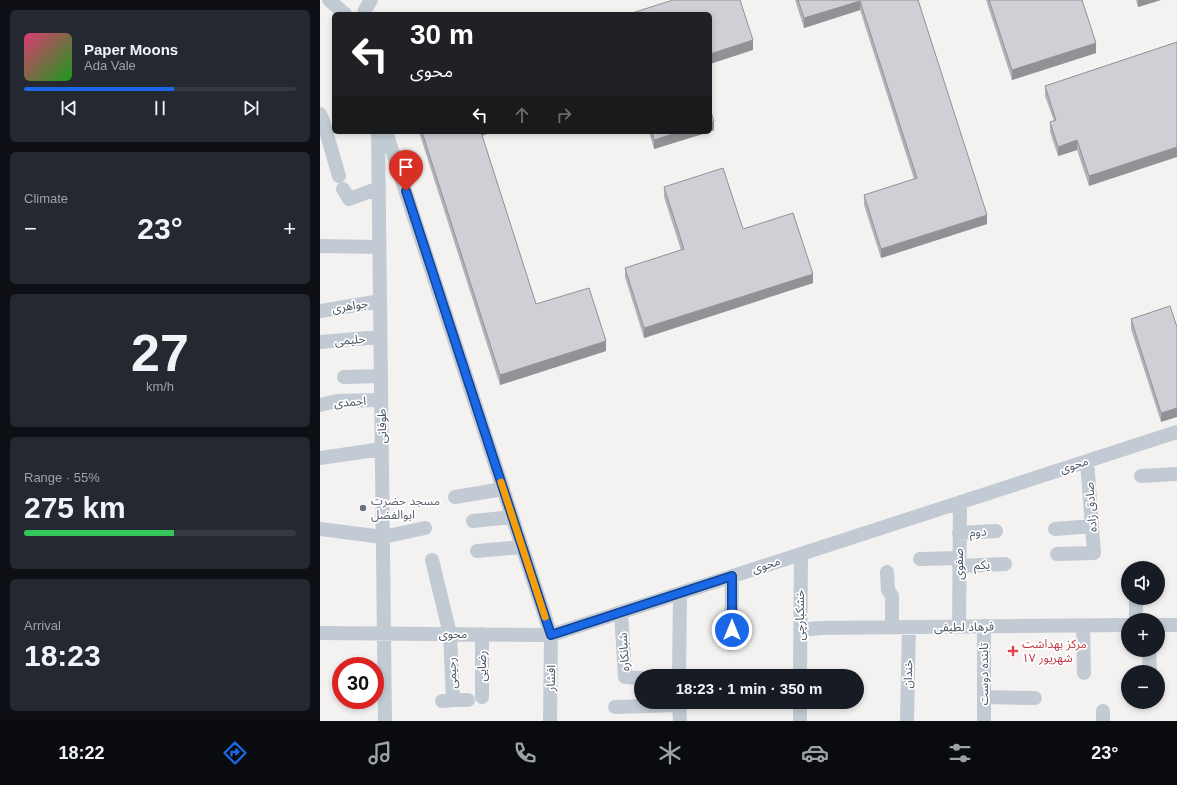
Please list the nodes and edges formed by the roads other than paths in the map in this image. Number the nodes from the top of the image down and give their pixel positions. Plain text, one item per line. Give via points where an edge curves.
1 (328, 0) edge
2 (371, 0) edge
3 (343, 12) edge
4 (364, 12) edge
5 (324, 119) edge
6 (378, 134) edge
7 (387, 134) edge
8 (379, 188) junction
9 (320, 246) edge
10 (379, 247) junction
11 (380, 302) junction
12 (320, 311) edge
13 (380, 337) junction
14 (320, 342) edge
15 (344, 376) dead end
16 (381, 376) junction
17 (381, 400) junction
18 (320, 405) edge
19 (1177, 432) edge
20 (382, 448) junction
21 (320, 458) edge
22 (1087, 461) junction
23 (1177, 474) edge
24 (1141, 476) dead end
25 (503, 489) junction
26 (455, 497) dead end
27 (960, 502) junction
28 (512, 517) junction
29 (473, 521) dead end
30 (1092, 526) junction
31 (320, 528) edge
32 (425, 528) dead end
33 (1055, 529) dead end
34 (996, 531) dead end
35 (959, 533) junction
36 (383, 537) junction
37 (522, 547) junction
38 (477, 551) dead end
39 (801, 554) junction
40 (1057, 554) dead end
41 (920, 559) dead end
42 (432, 560) dead end
43 (959, 562) junction
44 (1005, 564) dead end
45 (887, 572) dead end
46 (732, 576) junction
47 (680, 593) junction
48 (621, 612) junction
49 (1121, 625) edge
50 (1165, 625) edge
51 (1177, 625) edge
52 (984, 626) junction
53 (1083, 626) junction
54 (892, 627) junction
55 (909, 627) junction
56 (959, 627) junction
57 (800, 630) junction
58 (320, 633) edge
59 (384, 634) junction
60 (450, 634) junction
61 (482, 634) junction
62 (551, 635) junction
63 (731, 644) dead end
64 (679, 669) edge
65 (800, 669) edge
66 (1084, 673) dead end
67 (634, 678) edge
68 (984, 697) junction
69 (475, 698) joint
70 (1035, 698) dead end
71 (634, 706) edge
72 (615, 707) dead end
73 (679, 709) edge
74 (800, 709) edge
75 (385, 721) edge
76 (550, 721) edge
77 (680, 721) edge
78 (800, 721) edge
79 (907, 721) edge
80 (984, 721) edge

1 - 3 street
2 - 4 street
5 - 8 street via 341,183 349,199
6 - 8 street, طوفانی
7 - 25 street, افشار
8 - 10 street, طوفانی
9 - 10 street
10 - 11 street, طوفانی
11 - 12 street, جواهری
11 - 13 street, طوفانی
13 - 14 street, حلیمی
13 - 16 street, طوفانی
15 - 16 street
16 - 17 street, طوفانی
17 - 18 street, احمدی via 337,401
17 - 20 street, طوفانی
19 - 22 street, محوی
20 - 21 street
20 - 36 street, طوفانی
22 - 27 street, محوی
22 - 30 street, صادق زاده
23 - 24 street
25 - 26 street
25 - 28 street, افشار
27 - 35 street, صفوی
27 - 39 street, محوی
28 - 29 street
28 - 37 street, افشار
30 - 33 street
30 - 40 street, صادق زاده via 1094,553
31 - 36 street
32 - 36 street
34 - 35 street, دوم
35 - 43 street, صفوی
36 - 59 street, طوفانی
37 - 38 street
37 - 62 street, افشار
39 - 46 street, محوی
39 - 57 street, خشکبارچی
41 - 43 street, یکم
42 - 60 street, رحیمی
43 - 44 street, یکم
43 - 56 street, صفوی
45 - 54 street via 888,590 892,596
46 - 47 street, محوی
46 - 63 street
47 - 48 street, محوی
47 - 64 street
48 - 62 street, محوی
48 - 67 street, شبانکاره via 625,677
49 - 53 street, فرهاد لطیفی
50 - 51 street
52 - 53 street, فرهاد لطیفی
52 - 56 street, فرهاد لطیفی
52 - 68 street, تابنده دوست
53 - 66 street
54 - 55 street, فرهاد لطیفی
54 - 57 street, فرهاد لطیفی
55 - 56 street, فرهاد لطیفی
55 - 79 street, خندان
57 - 65 street, خشکبارچی
58 - 59 street, محوی
59 - 60 street, محوی
59 - 75 street, طوفانی
60 - 61 street, محوی
60 - 69 street, رحیمی via 447,700
61 - 62 street, محوی
61 - 69 street, رضایی
62 - 76 street, افشار
68 - 70 street
68 - 80 street, تابنده دوست
71 - 72 street
73 - 77 street
74 - 78 street

